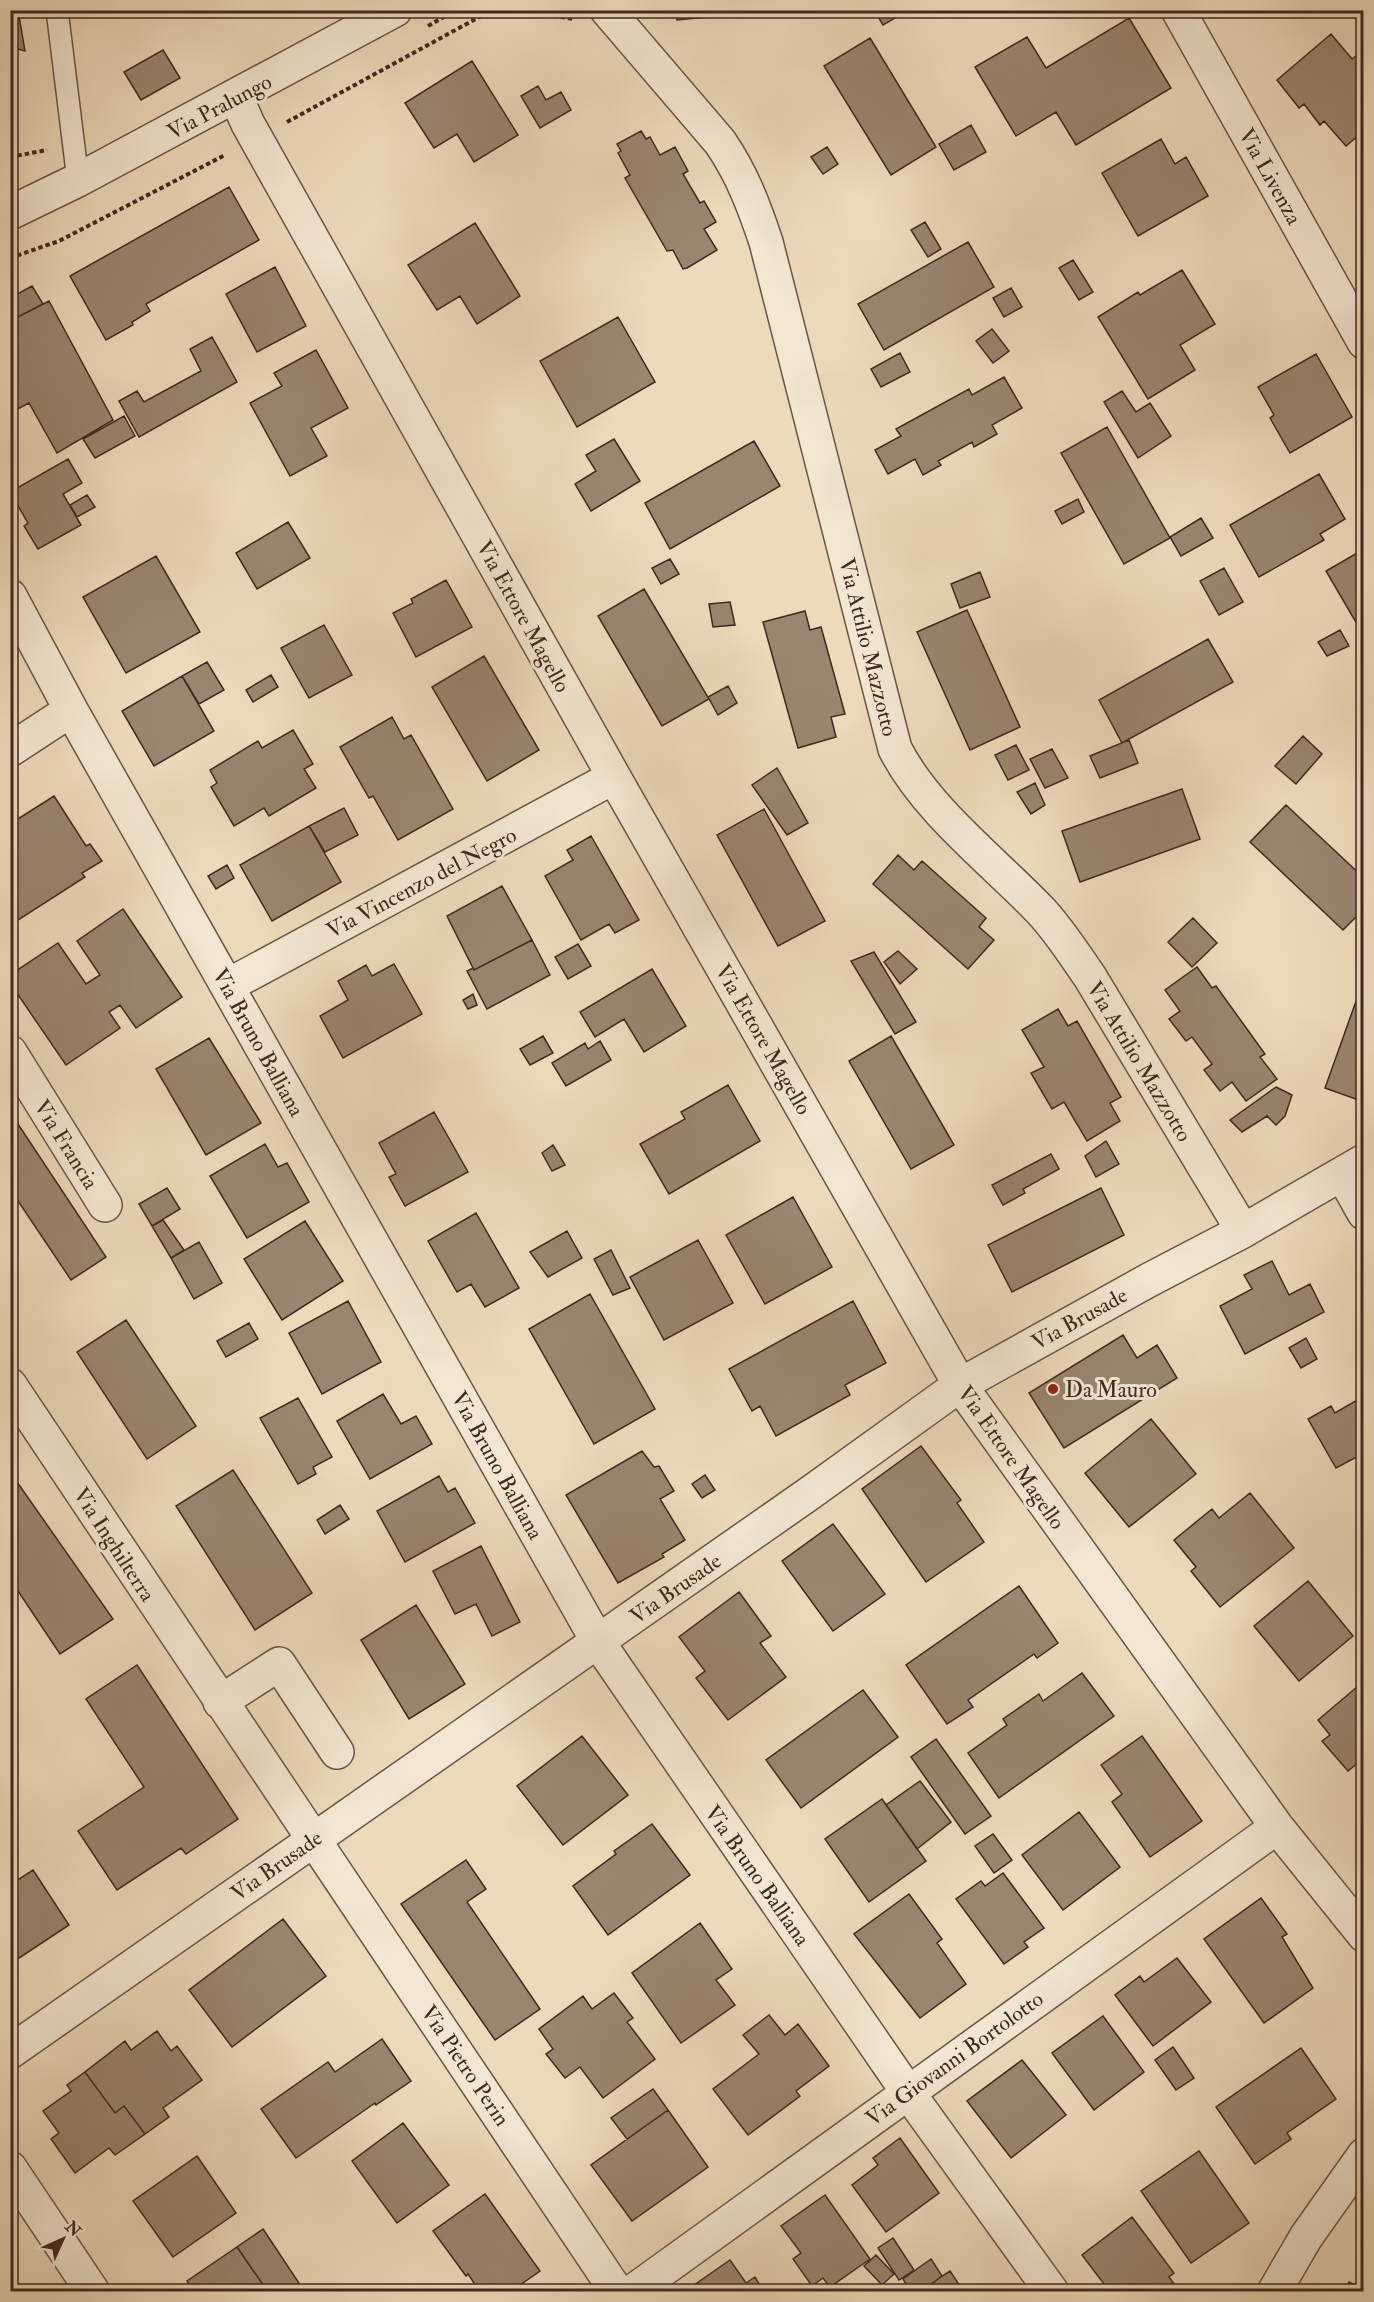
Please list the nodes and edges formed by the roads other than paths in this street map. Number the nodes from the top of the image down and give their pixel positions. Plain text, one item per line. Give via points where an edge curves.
1 (57, 10) edge
2 (395, 10) edge
3 (1178, 10) edge
4 (613, 18) edge
5 (236, 97) junction
6 (78, 180) junction
7 (25, 197) edge
8 (10, 213) edge
9 (1364, 342) edge
10 (10, 596) edge
11 (71, 710) junction
12 (10, 750) edge
13 (614, 777) junction
14 (227, 986) junction
15 (10, 1052) edge
16 (1353, 1168) edge
17 (105, 1205) dead end
18 (1364, 1213) edge
19 (1243, 1231) junction
20 (10, 1385) edge
21 (960, 1385) junction
22 (598, 1642) junction
23 (220, 1702) junction
24 (337, 1752) dead end
25 (1277, 1827) junction
26 (315, 1838) junction
27 (1364, 1935) edge
28 (10, 2052) edge
29 (908, 2091) junction
30 (1364, 2155) edge
31 (10, 2168) edge
32 (93, 2292) edge
33 (617, 2292) edge
34 (632, 2292) edge
35 (1052, 2292) edge
36 (1274, 2292) edge

1 - 6 lane
2 - 5 street, Via Pralungo
3 - 9 street, Via Livenza
4 - 19 street, Via Attilio Mazzotto via 720,142 748,188 766,242 900,760 926,797 1066,941
5 - 6 street, Via Pralungo
5 - 13 street, Via Ettore Magello
6 - 7 street, Via Pralungo
7 - 8 street, Via Pralungo
10 - 11 street, Via Bruno Balliana
11 - 12 street
11 - 14 street, Via Bruno Balliana
13 - 14 street, Via Vincenzo del Negro
13 - 21 street, Via Ettore Magello
14 - 22 street, Via Bruno Balliana
15 - 17 street, Via Francia
16 - 18 street
16 - 19 street, Via Brusade
19 - 21 street, Via Brusade
20 - 23 street, Via Inghilterra
21 - 22 street, Via Brusade
21 - 25 street, Via Ettore Magello
22 - 26 street, Via Brusade
22 - 29 street, Via Bruno Balliana
23 - 24 street via 279,1664
23 - 26 street, Via Inghilterra
25 - 27 street, Via Ettore Magello
25 - 29 street, Via Giovanni Bortolotto
26 - 28 street, Via Brusade
26 - 33 street, Via Pietro Perin
29 - 34 street, Via Giovanni Bortolotto
29 - 35 street, Via Bruno Balliana
30 - 36 street via 1306,2237
31 - 32 street

